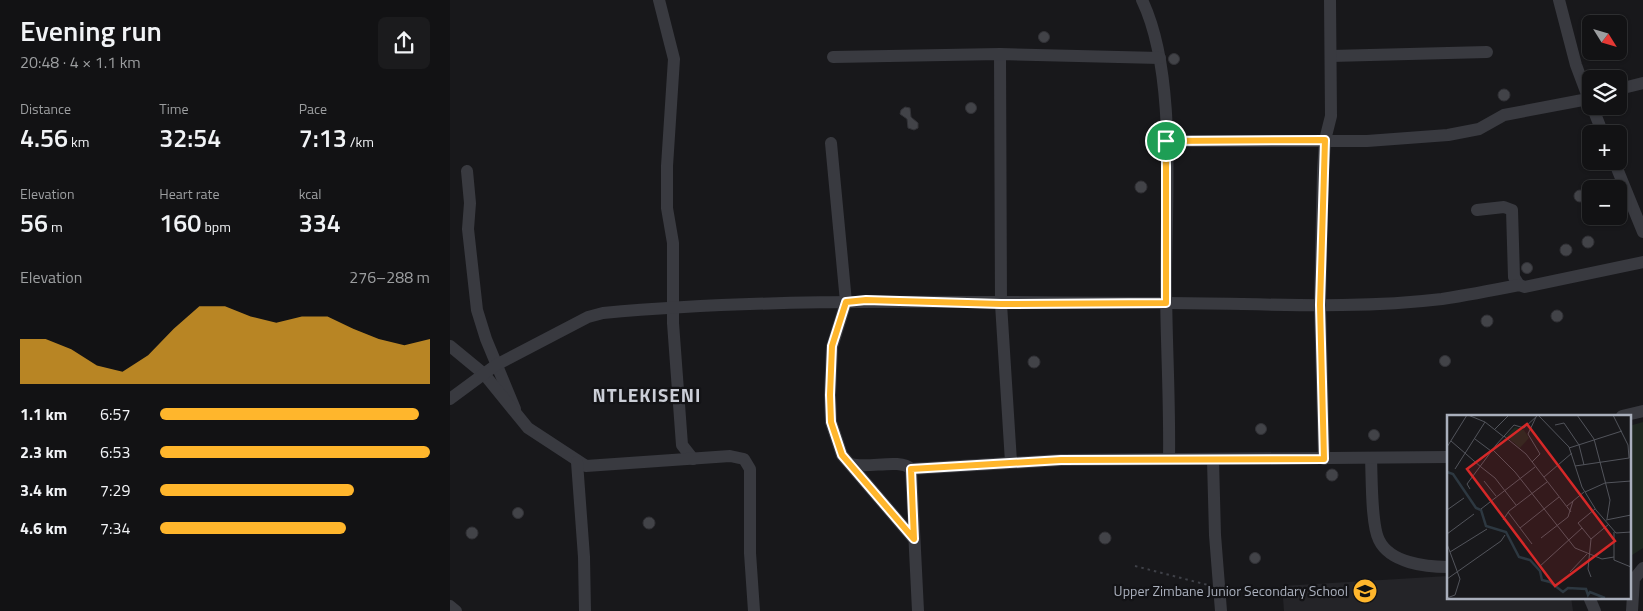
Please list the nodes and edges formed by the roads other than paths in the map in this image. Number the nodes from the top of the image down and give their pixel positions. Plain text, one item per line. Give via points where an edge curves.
1 (659, 0) edge
2 (1142, 0) edge
3 (1330, 0) edge
4 (1559, 0) edge
5 (1487, 52) dead end
6 (1000, 54) junction
7 (832, 56) dead end
8 (1331, 56) junction
9 (1160, 58) junction
10 (1582, 80) edge
11 (1643, 83) edge
12 (1627, 87) edge
13 (1582, 102) edge
14 (1325, 140) junction
15 (1166, 141) junction
16 (831, 143) dead end
17 (1618, 170) edge
18 (467, 172) dead end
19 (1477, 210) dead end
20 (1643, 232) edge
21 (1643, 262) edge
22 (1519, 285) junction
23 (846, 302) junction
24 (1166, 303) junction
25 (1001, 304) junction
26 (1320, 305) junction
27 (673, 309) junction
28 (450, 346) edge
29 (496, 365) junction
30 (484, 374) junction
31 (450, 400) edge
32 (1643, 411) edge
33 (1626, 415) edge
34 (517, 416) junction
35 (1447, 457) edge
36 (693, 459) junction
37 (1169, 459) junction
38 (1324, 459) junction
39 (1371, 459) junction
40 (1213, 460) junction
41 (577, 462) junction
42 (1011, 462) junction
43 (850, 464) junction
44 (911, 469) junction
45 (914, 539) junction
46 (1447, 566) edge
47 (1643, 568) edge
48 (1589, 598) edge
49 (450, 606) edge
50 (456, 611) edge
51 (584, 611) edge
52 (754, 611) edge
53 (918, 611) edge
54 (1220, 611) edge
55 (1595, 611) edge
56 (1632, 611) edge

1 - 27 street via 674,59 667,166 667,208 673,243
2 - 9 street
3 - 8 street
4 - 10 street
5 - 8 street
6 - 7 street
6 - 9 street
6 - 25 street
8 - 14 street via 1331,116
9 - 15 street
11 - 12 street
13 - 14 street via 1504,115 1479,129 1463,133 1378,140
14 - 15 street
14 - 26 street
15 - 24 street
16 - 23 street
17 - 20 street
18 - 29 street via 468,229 477,310
19 - 22 street via 1511,208 1514,277
21 - 22 street via 1525,287
22 - 26 street via 1443,298
23 - 25 street
23 - 27 street
23 - 43 street via 832,346 830,410 842,455
24 - 25 street
24 - 26 street
24 - 37 street
25 - 42 street
26 - 38 street
27 - 29 street via 594,315
27 - 36 street via 682,445
28 - 30 street
29 - 30 street
29 - 34 street
30 - 31 street
30 - 34 street
32 - 33 street
34 - 41 street via 528,428
35 - 39 street
36 - 41 street via 592,467
36 - 52 street via 736,456 744,460 750,469
37 - 40 street
37 - 42 street
38 - 39 street
38 - 40 street
39 - 46 street via 1376,530 1382,545 1401,558 1423,565
40 - 54 street
41 - 51 street via 584,557
42 - 44 street
43 - 44 street via 863,467 902,463
43 - 45 street
44 - 45 street
45 - 53 street
47 - 56 street via 1634,579
48 - 55 street
49 - 50 street

